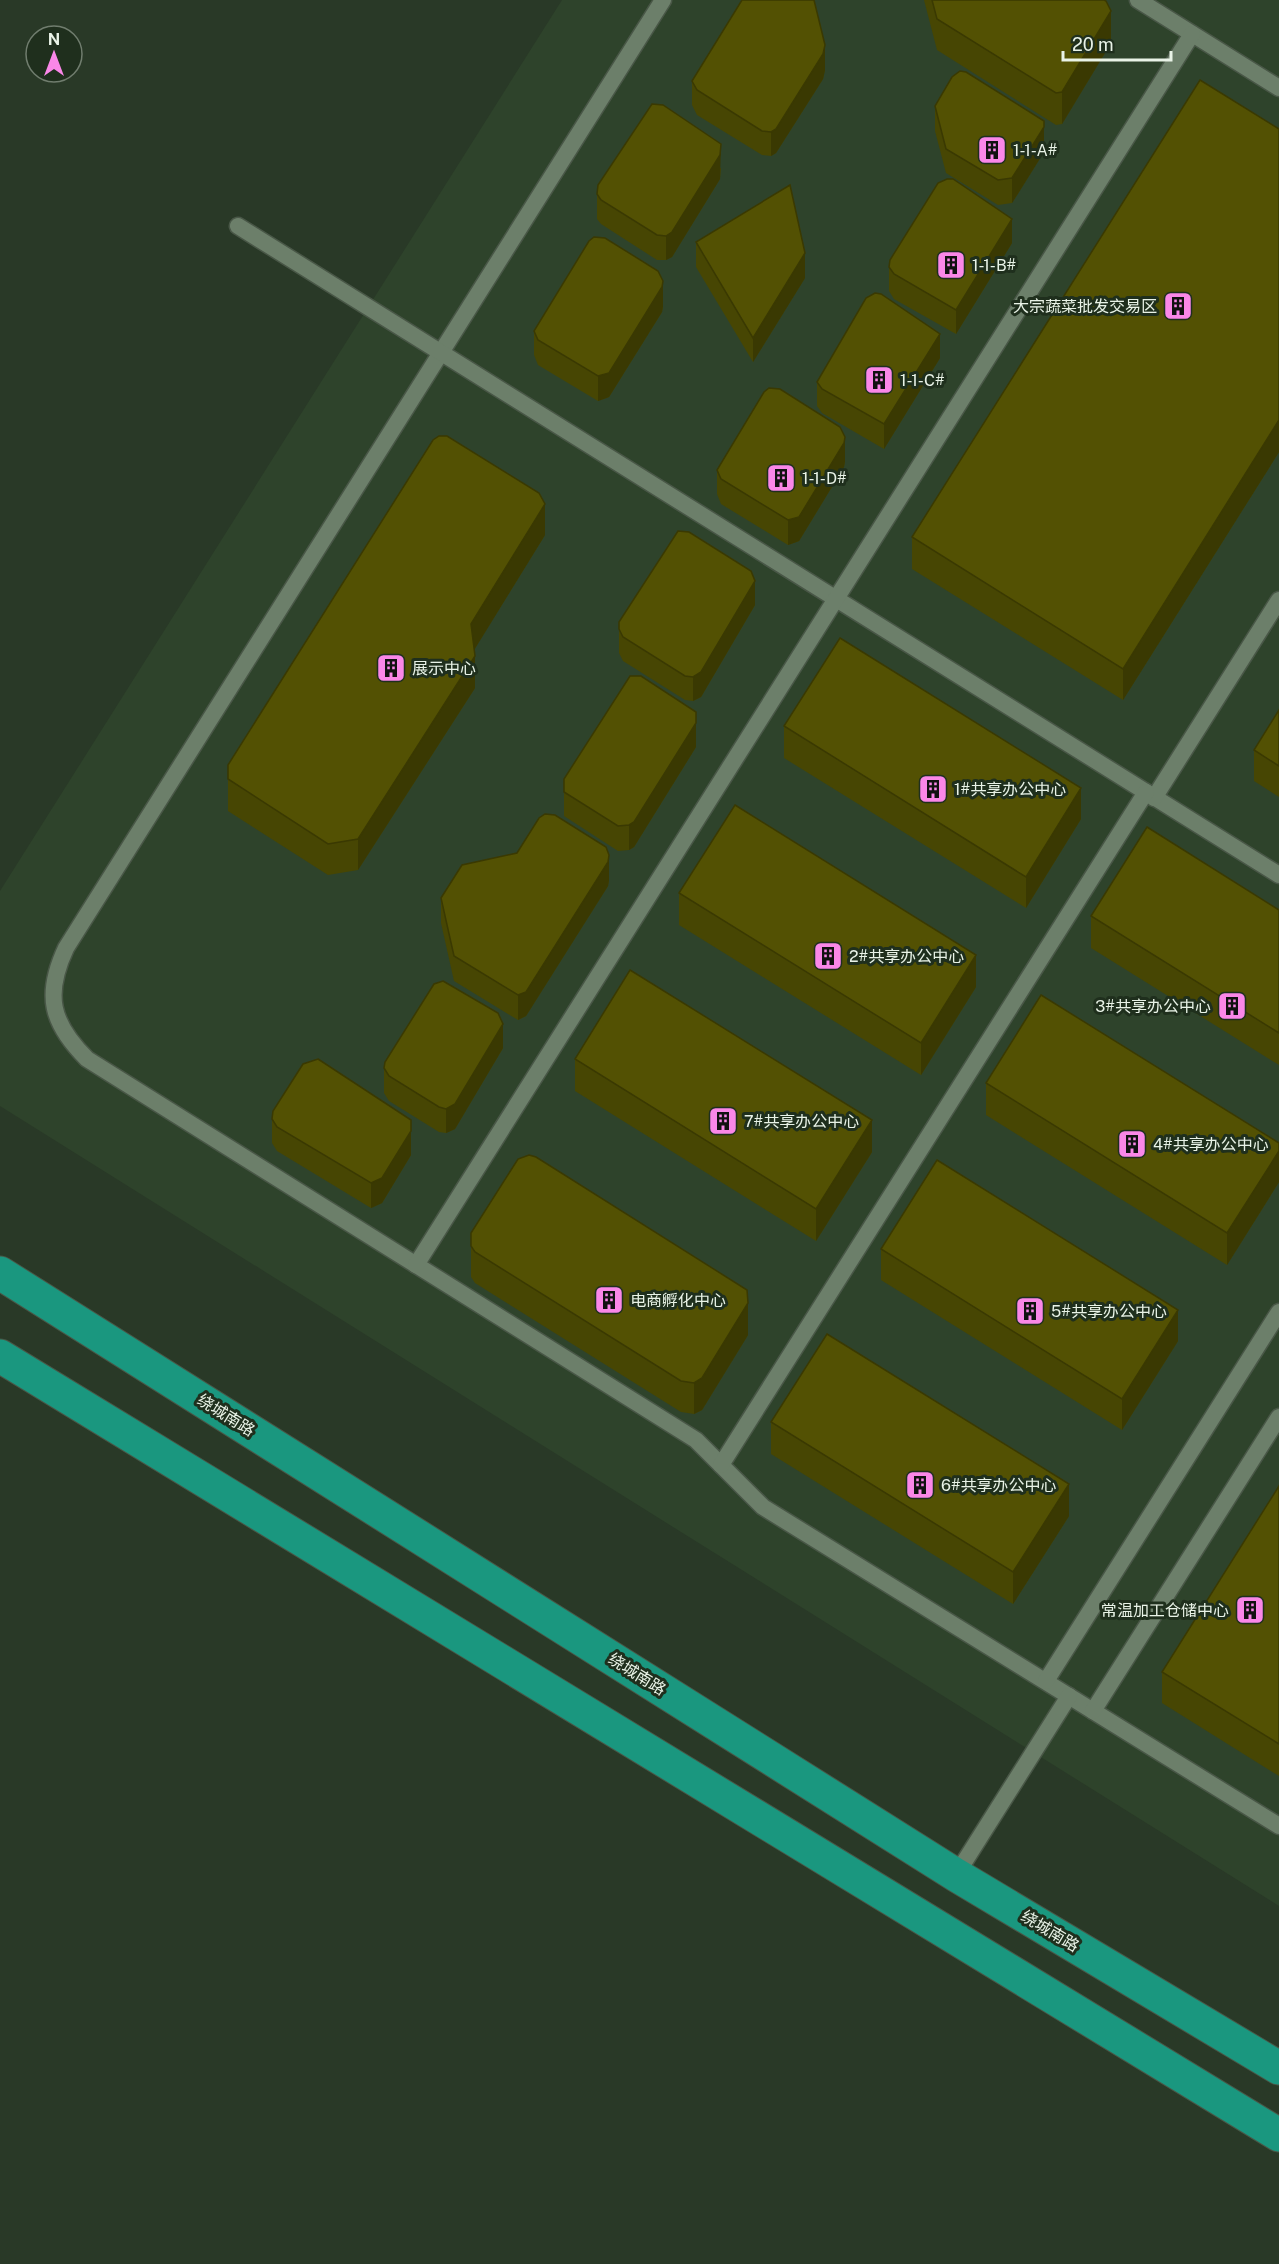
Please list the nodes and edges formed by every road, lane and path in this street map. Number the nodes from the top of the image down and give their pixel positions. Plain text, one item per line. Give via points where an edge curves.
1 (663, 0) edge
2 (1138, 0) edge
3 (1192, 34) junction
4 (1279, 88) edge
5 (238, 226) dead end
6 (441, 352) junction
7 (836, 599) junction
8 (1279, 600) edge
9 (1150, 795) junction
10 (1279, 875) edge
11 (416, 1265) junction
12 (0, 1273) edge
13 (1279, 1312) edge
14 (0, 1356) edge
15 (1279, 1417) edge
16 (721, 1465) junction
17 (1046, 1681) junction
18 (1069, 1696) junction
19 (1094, 1711) junction
20 (1279, 1826) edge
21 (956, 1875) junction
22 (1279, 2068) edge
23 (1279, 2134) edge

1 - 6 lane
2 - 3 lane
3 - 4 lane
3 - 7 lane
5 - 6 lane
6 - 7 lane
6 - 11 lane via 66,948 55,972 52,999 58,1022 69,1041 87,1059
7 - 9 lane
7 - 11 lane
8 - 9 lane
9 - 10 lane
9 - 16 lane
11 - 16 lane via 696,1440
12 - 21 highway, 绕城南路
13 - 17 lane
14 - 23 highway
15 - 19 lane
16 - 17 lane via 763,1507
17 - 18 lane
18 - 19 lane
18 - 21 lane
19 - 20 lane
21 - 22 highway, 绕城南路

